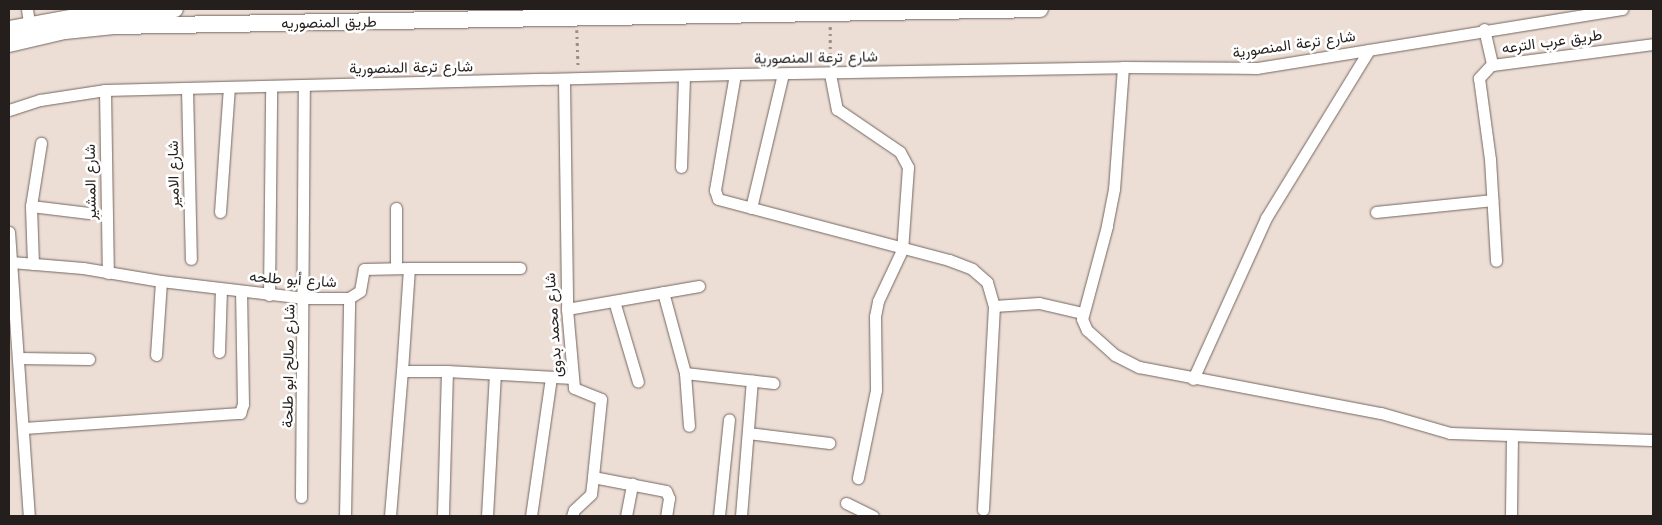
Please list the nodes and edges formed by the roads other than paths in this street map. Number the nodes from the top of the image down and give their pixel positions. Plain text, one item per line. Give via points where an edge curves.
1 (138, 9) edge
2 (175, 9) edge
3 (1040, 9) edge
4 (1622, 9) edge
5 (97, 11) edge
6 (378, 15) edge
7 (28, 17) edge
8 (9, 29) edge
9 (1484, 29) junction
10 (9, 44) edge
11 (1653, 44) edge
12 (1369, 50) junction
13 (1491, 65) junction
14 (1123, 67) junction
15 (830, 70) junction
16 (735, 74) junction
17 (783, 74) junction
18 (684, 77) junction
19 (564, 80) junction
20 (304, 86) junction
21 (229, 87) junction
22 (272, 87) junction
23 (187, 88) junction
24 (105, 90) junction
25 (9, 110) edge
26 (41, 142) dead end
27 (681, 168) dead end
28 (1492, 200) junction
29 (32, 206) junction
30 (396, 208) dead end
31 (751, 208) junction
32 (220, 212) dead end
33 (1376, 212) dead end
34 (89, 213) dead end
35 (9, 232) edge
36 (902, 250) junction
37 (190, 259) dead end
38 (1496, 261) dead end
39 (11, 262) junction
40 (33, 264) junction
41 (396, 268) junction
42 (409, 268) junction
43 (520, 268) dead end
44 (108, 273) junction
45 (161, 281) junction
46 (699, 286) dead end
47 (221, 289) junction
48 (241, 292) junction
49 (664, 292) junction
50 (270, 295) junction
51 (305, 298) junction
52 (349, 298) junction
53 (614, 301) junction
54 (994, 306) junction
55 (567, 309) junction
56 (1082, 313) junction
57 (219, 352) dead end
58 (156, 355) dead end
59 (18, 358) junction
60 (88, 360) dead end
61 (402, 371) junction
62 (447, 371) junction
63 (685, 373) junction
64 (495, 375) junction
65 (551, 377) junction
66 (573, 378) junction
67 (1193, 379) junction
68 (752, 380) junction
69 (638, 382) dead end
70 (773, 383) dead end
71 (730, 420) dead end
72 (689, 426) dead end
73 (24, 428) junction
74 (748, 433) junction
75 (1512, 436) junction
76 (1653, 440) edge
77 (829, 443) dead end
78 (593, 477) junction
79 (858, 478) dead end
80 (632, 484) junction
81 (301, 497) dead end
82 (846, 503) dead end
83 (983, 510) dead end
84 (29, 516) edge
85 (345, 516) edge
86 (390, 516) edge
87 (443, 516) edge
88 (487, 516) edge
89 (530, 516) edge
90 (572, 516) edge
91 (626, 516) edge
92 (666, 516) edge
93 (719, 516) edge
94 (741, 516) edge
95 (873, 516) edge
96 (1511, 516) edge

1 - 2 main road
1 - 5 main road
3 - 6 main road, طريق المنصوريه
4 - 9 street, شارع ترعة المنصورية
5 - 7 main road
6 - 10 main road, طريق المنصوريه via 114,26 65,31
7 - 8 main road
9 - 12 street, شارع ترعة المنصورية
9 - 13 street, طريق عرب الترعه
11 - 13 street, طريق عرب الترعه
12 - 14 street, شارع ترعة المنصورية via 1257,68
12 - 67 street via 1266,218
13 - 28 street via 1479,78
14 - 15 street, شارع ترعة المنصورية
14 - 56 street via 1112,199
15 - 17 street, شارع ترعة المنصورية
15 - 36 street via 837,109 906,158
16 - 17 street, شارع ترعة المنصورية
16 - 18 street, شارع ترعة المنصورية
16 - 31 street via 715,194 718,199
17 - 31 street
18 - 19 street, شارع ترعة المنصورية
18 - 27 street
19 - 20 street, شارع ترعة المنصورية
19 - 55 street, شارع محمد بدوى
20 - 22 street, شارع ترعة المنصورية
20 - 51 street, شارع صالح ابو طلحة
21 - 22 street, شارع ترعة المنصورية
21 - 23 street, شارع ترعة المنصورية
21 - 32 street
22 - 50 street
23 - 24 street, شارع ترعة المنصورية
23 - 37 street, شارع الامير
24 - 25 street, شارع ترعة المنصورية via 40,100
24 - 44 street, شارع المشير
26 - 29 street
28 - 33 street
28 - 38 street
29 - 34 street
29 - 40 street
30 - 41 street
31 - 36 street
35 - 39 street
36 - 54 street via 949,260 972,269 987,282
36 - 79 street via 877,308 876,390
39 - 40 street, شارع أبو طلحه
39 - 59 street
40 - 44 street, شارع أبو طلحه
41 - 42 street, شارع أبو طلحه
41 - 52 street, شارع أبو طلحه via 364,269 360,291
42 - 43 street, شارع أبو طلحه
42 - 61 street
44 - 45 street, شارع أبو طلحه
45 - 47 street, شارع أبو طلحه
45 - 58 street
46 - 49 street
47 - 48 street, شارع أبو طلحه
47 - 57 street
48 - 50 street, شارع أبو طلحه
48 - 73 street via 243,404 240,413
49 - 53 street
49 - 63 street
50 - 51 street, شارع أبو طلحه
51 - 52 street, شارع أبو طلحه
51 - 81 street, شارع صالح ابو طلحة
52 - 85 street
53 - 55 street
53 - 69 street
54 - 56 street via 1039,303
54 - 83 street
55 - 66 street, شارع محمد بدوى
56 - 67 street via 1087,330 1126,361
59 - 60 street
59 - 73 street
61 - 62 street
61 - 86 street
62 - 64 street
62 - 87 street
63 - 68 street
63 - 72 street
64 - 65 street
64 - 88 street
65 - 66 street
65 - 89 street
66 - 78 street, شارع محمد بدوى via 577,391 600,399
67 - 75 street via 1381,413 1450,433
68 - 70 street
68 - 74 street
71 - 93 street
73 - 84 street
74 - 77 street
74 - 94 street
75 - 76 street
75 - 96 street
78 - 80 street
78 - 90 street via 591,494
80 - 91 street
80 - 92 street via 666,491 669,498
82 - 95 street

